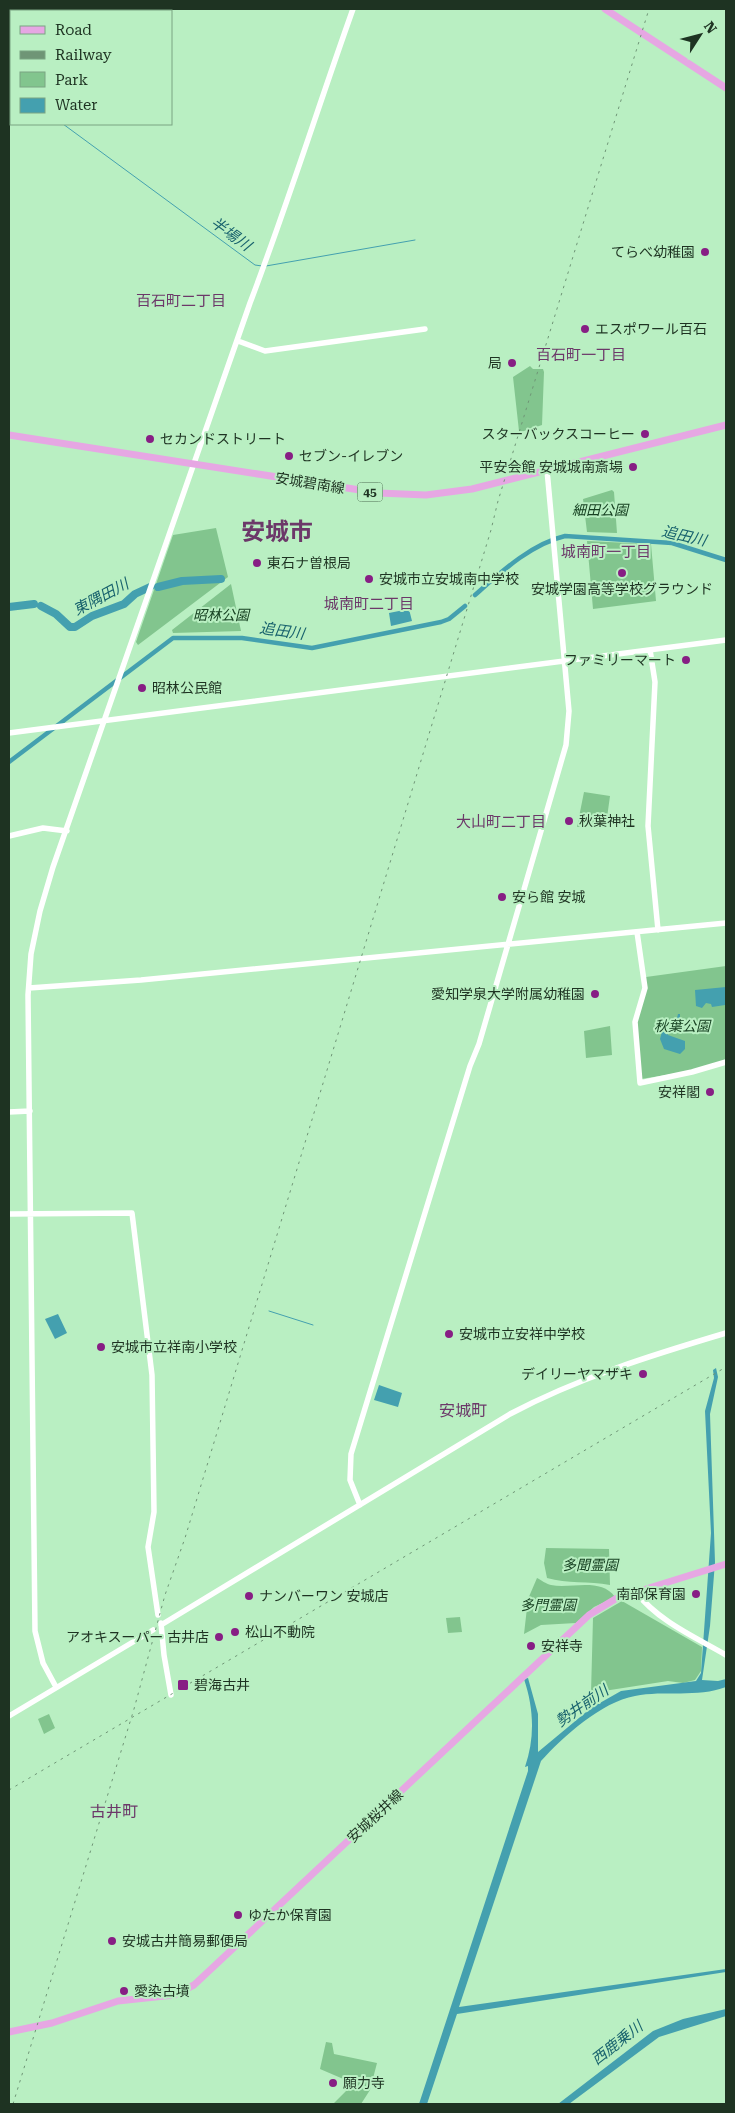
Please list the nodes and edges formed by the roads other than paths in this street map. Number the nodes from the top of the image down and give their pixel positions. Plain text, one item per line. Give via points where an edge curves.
1 (353, 9) edge
2 (605, 9) edge
3 (726, 88) edge
4 (425, 329) dead end
5 (238, 341) junction
6 (726, 425) edge
7 (9, 435) edge
8 (194, 464) junction
9 (547, 470) junction
10 (726, 640) edge
11 (650, 650) junction
12 (564, 661) junction
13 (105, 720) junction
14 (9, 733) edge
15 (67, 831) junction
16 (9, 836) edge
17 (726, 924) edge
18 (658, 930) junction
19 (637, 932) junction
20 (508, 944) junction
21 (29, 988) junction
22 (726, 1062) edge
23 (30, 1111) junction
24 (9, 1112) edge
25 (31, 1213) junction
26 (9, 1214) edge
27 (726, 1333) edge
28 (360, 1505) junction
29 (726, 1564) edge
30 (636, 1592) junction
31 (158, 1615) dead end
32 (153, 1630) dead end
33 (726, 1655) edge
34 (56, 1687) junction
35 (171, 1695) dead end
36 (9, 1716) edge
37 (9, 2032) edge

1 - 5 street
2 - 3 main road
4 - 5 street via 265,351
5 - 8 street
6 - 9 main road, 安城碧南線 / 45
7 - 8 main road, 安城碧南線 / 45
8 - 9 main road, 安城碧南線 / 45 via 404,495 472,489
8 - 13 street
9 - 12 street
10 - 11 street
11 - 12 street
11 - 18 street via 655,682 648,826
12 - 13 street
12 - 20 street via 568,711 566,745
13 - 14 street
13 - 15 street
15 - 16 street via 43,828
15 - 21 street via 40,912 31,954
17 - 18 street
18 - 19 street
19 - 20 street
19 - 22 street via 645,988 635,1022 640,1083
20 - 21 street
20 - 28 street via 351,1454 350,1480
21 - 23 street
23 - 24 street
23 - 25 street
25 - 26 street
25 - 31 street via 132,1213 152,1375 154,1512 148,1547
25 - 34 street via 35,1631 43,1663
27 - 28 street via 555,1391 510,1414
28 - 35 street via 161,1624
29 - 30 main road, 安城桜井線
30 - 33 street via 663,1617
30 - 37 main road, 安城桜井線 via 617,1598 589,1615 194,1986 174,1995 118,2001 52,2023
32 - 34 street
34 - 36 street

